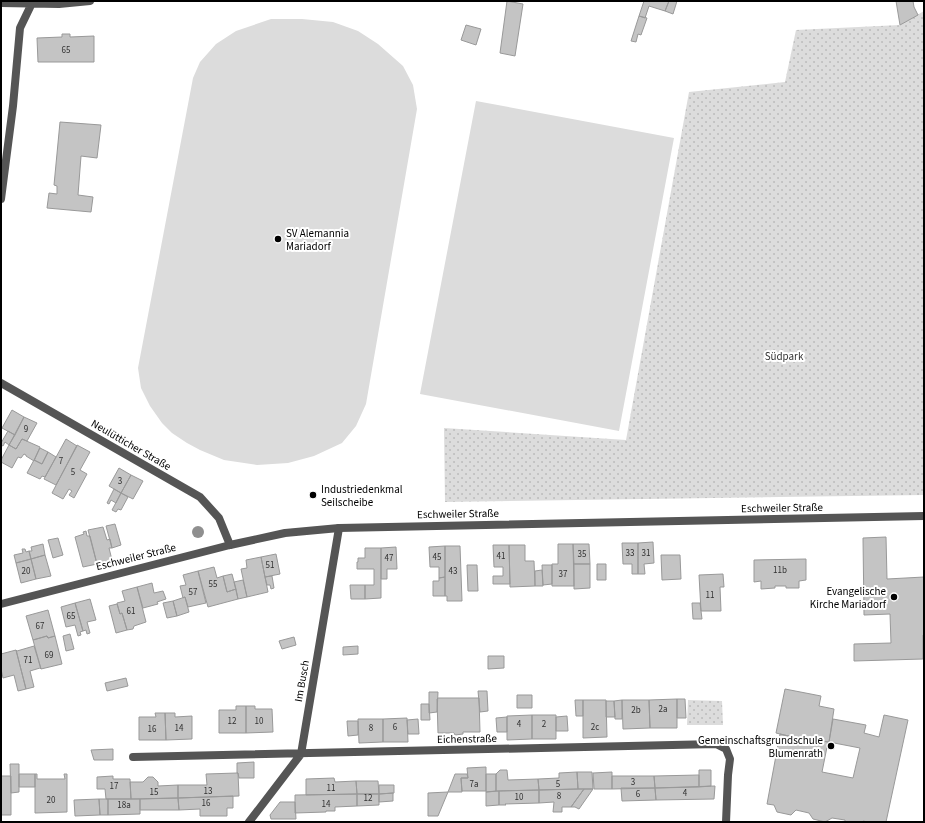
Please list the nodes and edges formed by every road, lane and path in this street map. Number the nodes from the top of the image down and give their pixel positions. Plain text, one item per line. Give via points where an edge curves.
1 (90, 1) edge
2 (33, 2) edge
3 (1, 3) edge
4 (1, 199) edge
5 (1, 383) edge
6 (924, 516) edge
7 (339, 528) junction
8 (230, 545) junction
9 (1, 604) edge
10 (301, 754) junction
11 (133, 756) dead end
12 (249, 822) edge
13 (726, 822) edge

1 - 2 street via 59,4
2 - 3 street
2 - 4 street via 20,28
5 - 8 street, Neulütticher Straße via 200,497 219,518
6 - 7 street, Eschweiler Straße
7 - 8 street, Eschweiler Straße via 285,534
7 - 10 street, Im Busch
8 - 9 street, Eschweiler Straße
10 - 11 street, Eichenstraße
10 - 12 street, Im Busch
10 - 13 street, Eichenstraße via 716,744 726,749 730,759

